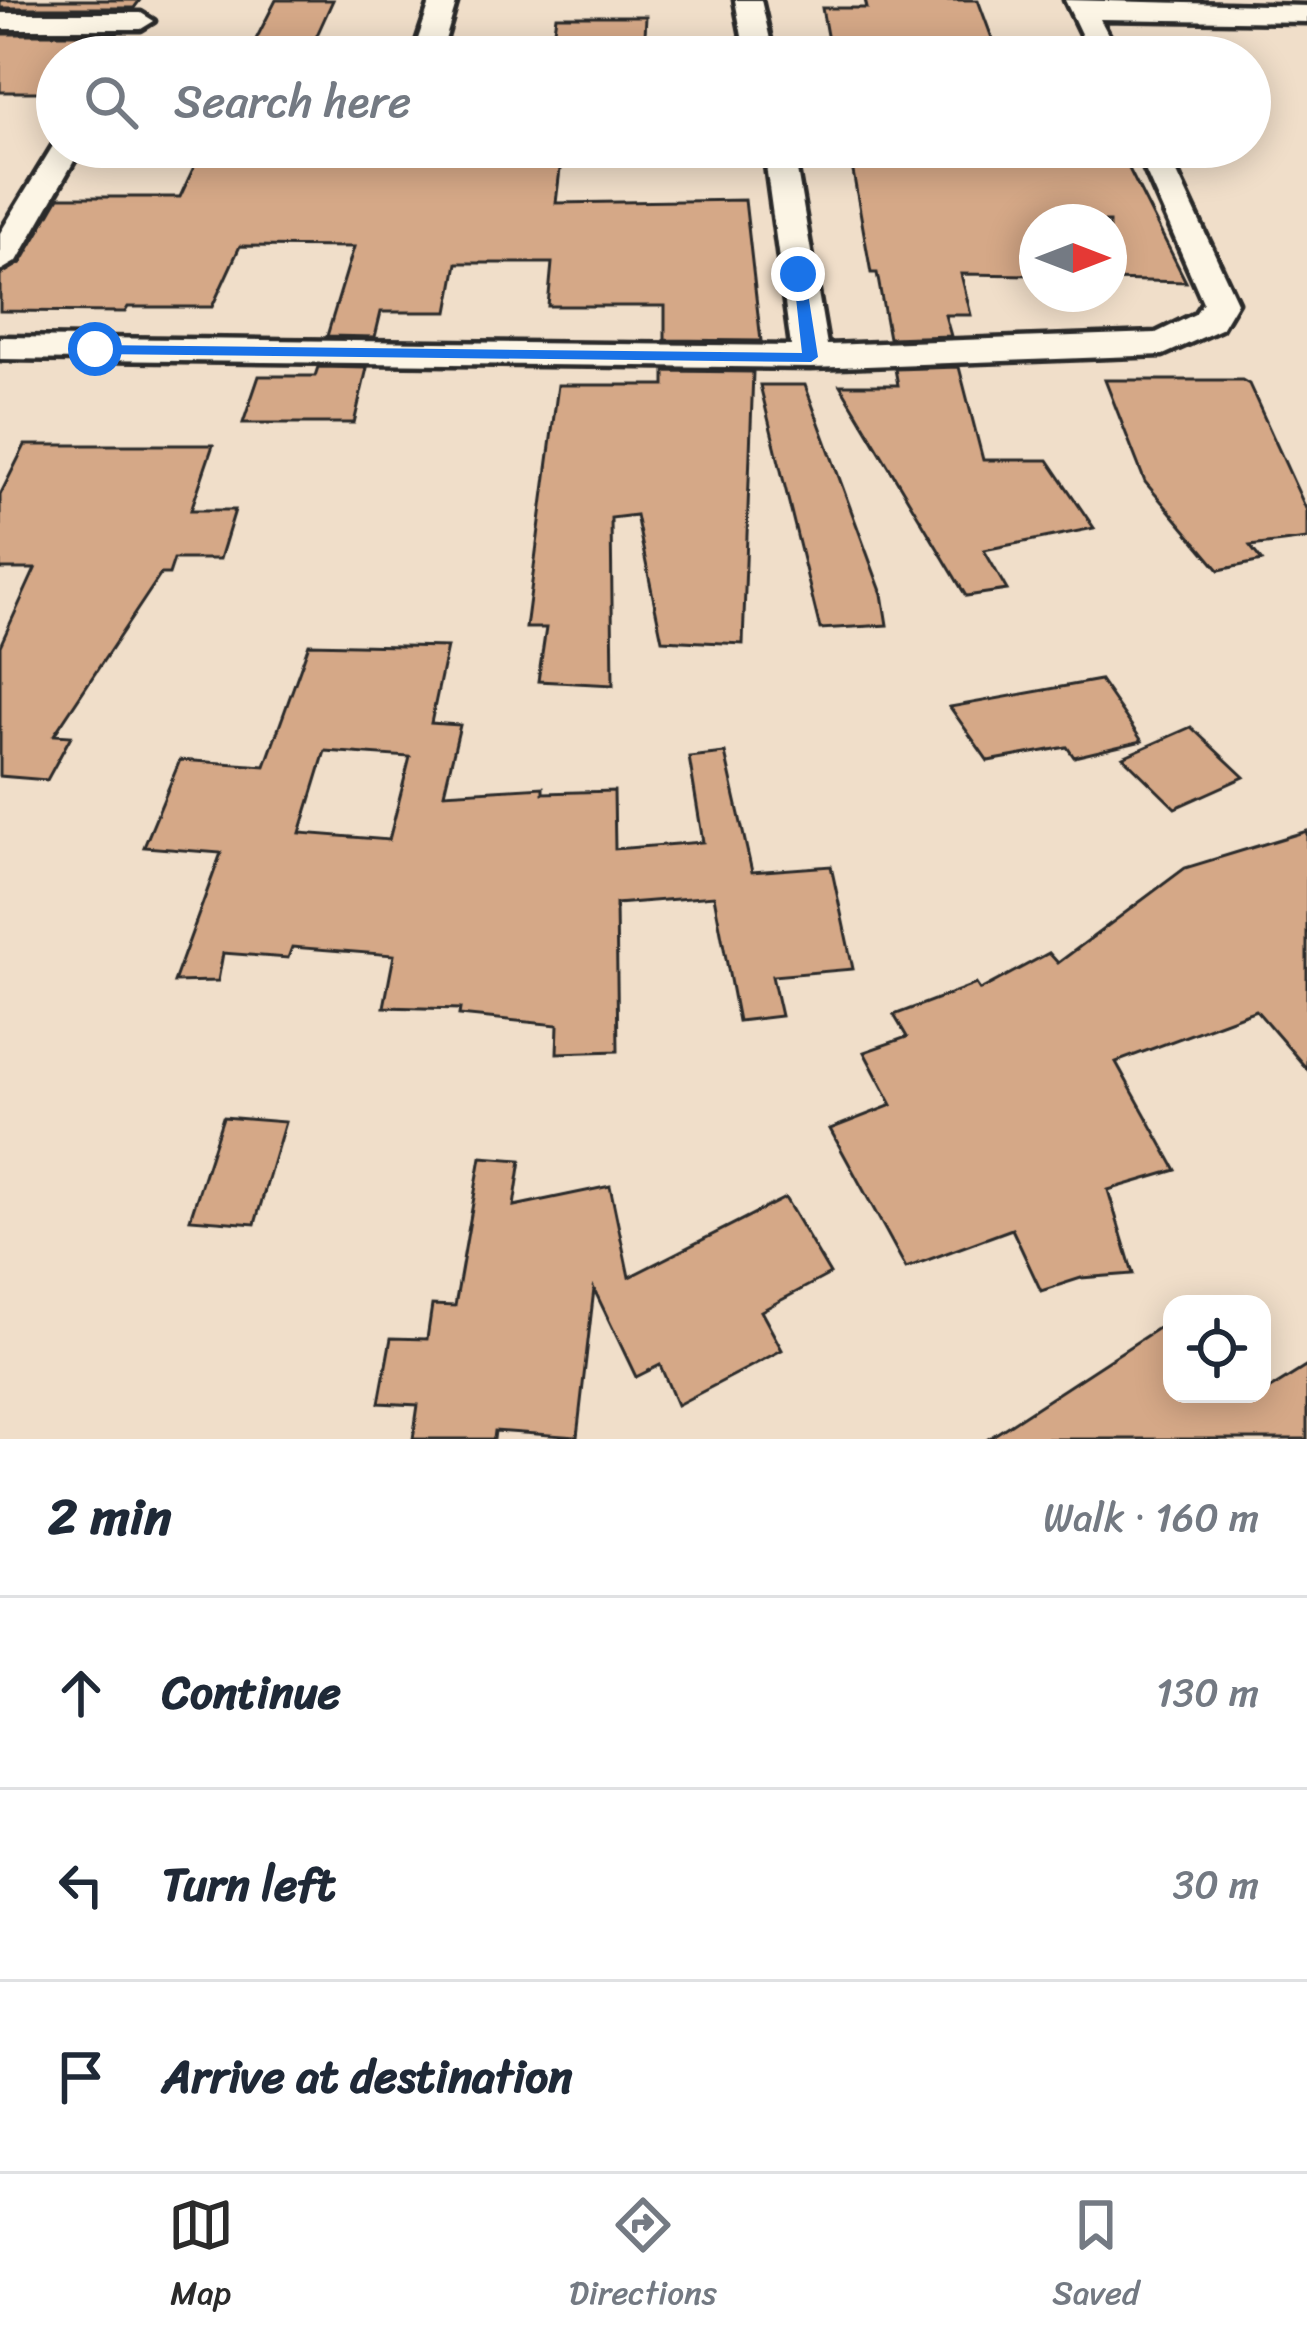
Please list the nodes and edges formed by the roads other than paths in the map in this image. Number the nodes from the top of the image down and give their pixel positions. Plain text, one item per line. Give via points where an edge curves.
1 (444, 0) edge
2 (748, 0) edge
3 (1081, 6) edge
4 (147, 10) edge
5 (1307, 14) edge
6 (0, 21) edge
7 (433, 36) edge
8 (756, 36) edge
9 (1096, 36) edge
10 (55, 168) edge
11 (782, 168) edge
12 (1159, 168) edge
13 (0, 261) edge
14 (0, 348) edge
15 (811, 357) junction

1 - 7 street
2 - 8 street
3 - 5 street
3 - 9 street
4 - 6 street
10 - 13 street
11 - 15 street
12 - 15 street via 1220,302 1208,321 1162,344
14 - 15 street

